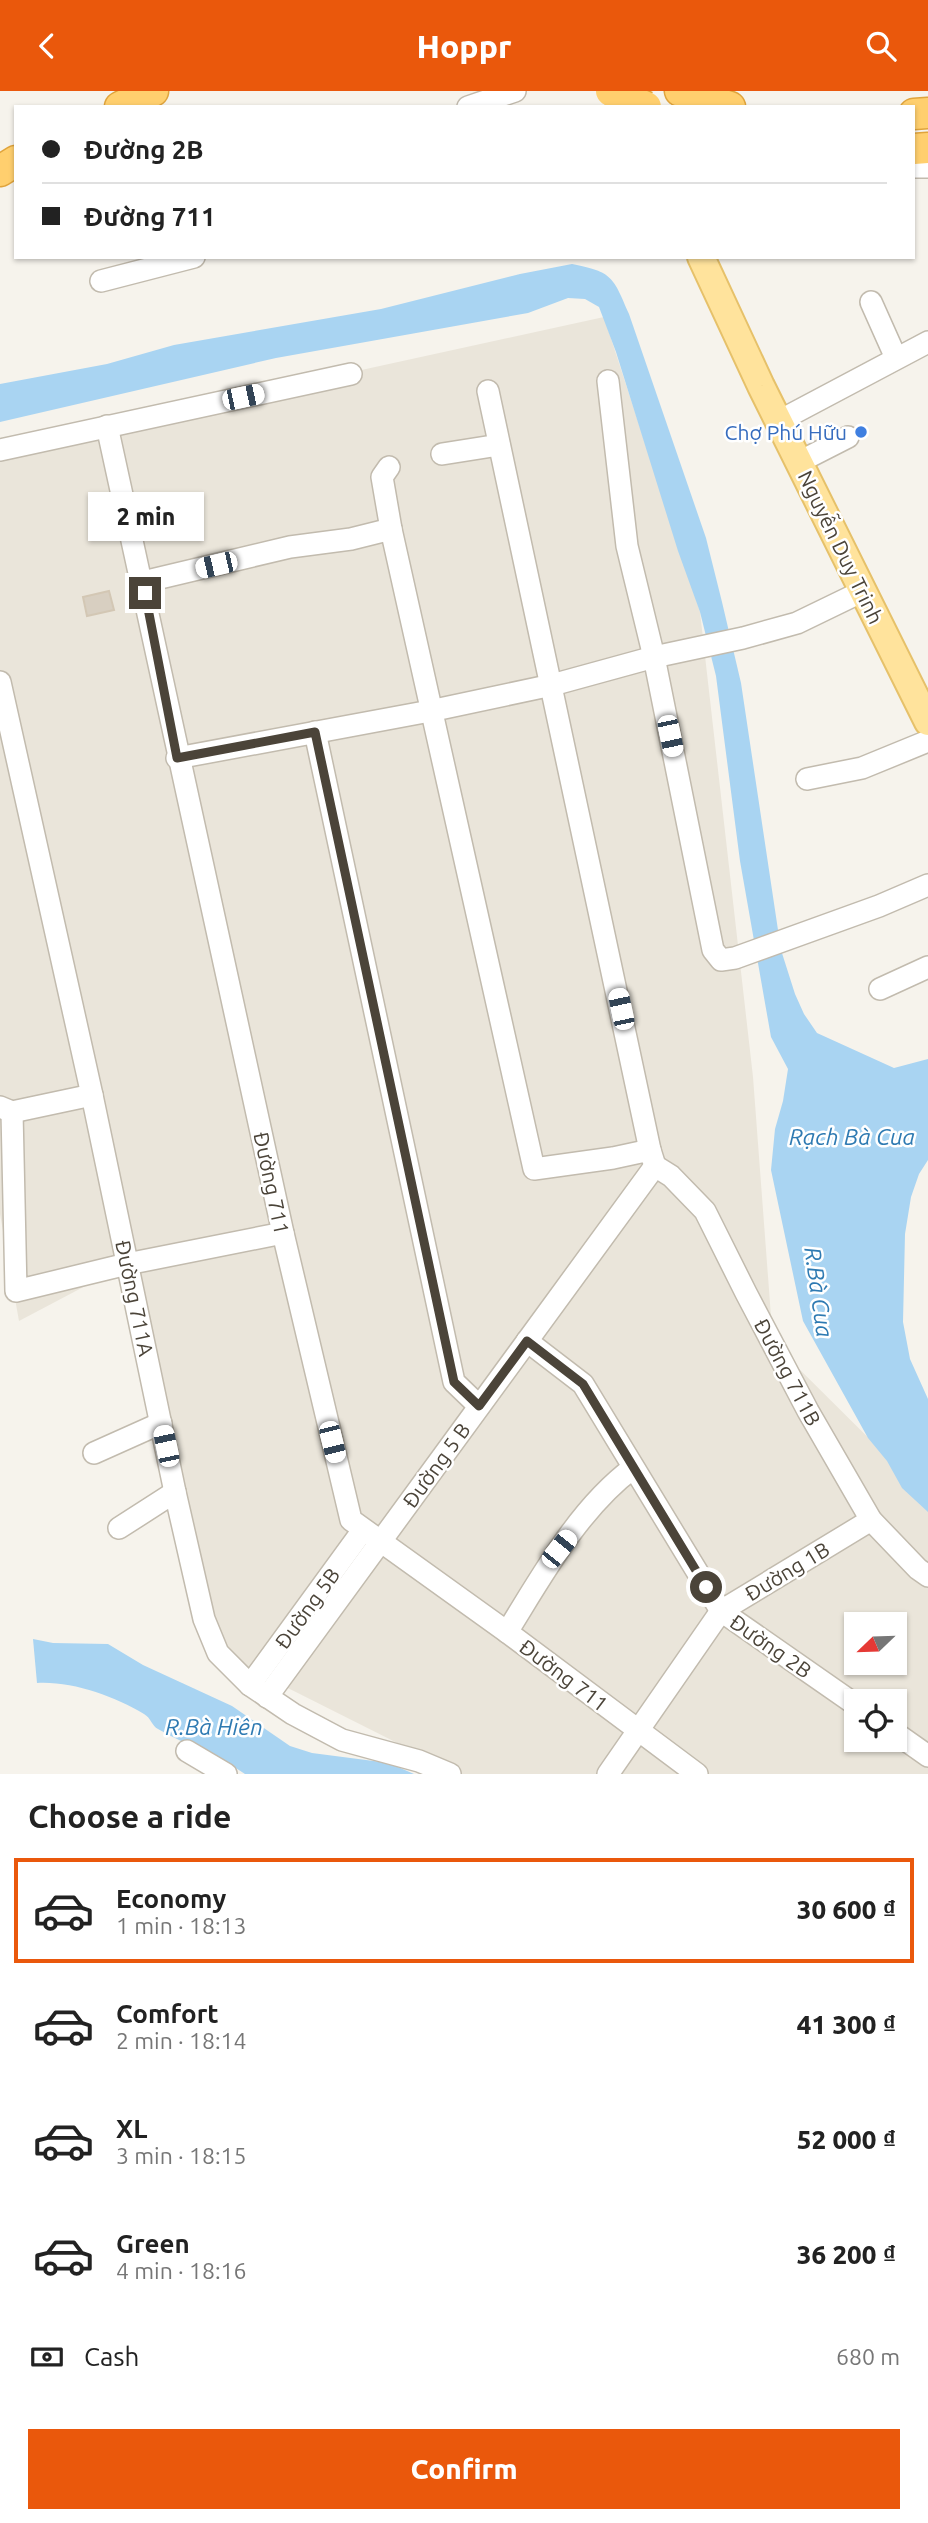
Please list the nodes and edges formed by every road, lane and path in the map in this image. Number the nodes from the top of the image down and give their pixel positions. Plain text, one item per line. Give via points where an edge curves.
1 (153, 91) edge
2 (515, 91) edge
3 (611, 91) edge
4 (680, 91) edge
5 (124, 105) edge
6 (474, 105) edge
7 (642, 105) edge
8 (724, 105) edge
9 (186, 259) edge
10 (702, 259) edge
11 (101, 281) dead end
12 (871, 302) dead end
13 (928, 342) edge
14 (896, 358) junction
15 (351, 374) dead end
16 (608, 381) dead end
17 (488, 391) dead end
18 (779, 421) junction
19 (107, 426) junction
20 (848, 437) dead end
21 (499, 445) junction
22 (0, 450) edge
23 (442, 454) dead end
24 (799, 462) junction
25 (389, 467) dead end
26 (391, 529) junction
27 (143, 582) junction
28 (863, 591) junction
29 (664, 656) junction
30 (0, 682) edge
31 (552, 685) junction
32 (430, 711) junction
33 (928, 722) edge
34 (315, 732) junction
35 (928, 741) edge
36 (177, 758) junction
37 (807, 779) dead end
38 (928, 885) edge
39 (928, 967) edge
40 (880, 989) dead end
41 (92, 1095) junction
42 (6, 1110) edge
43 (653, 1158) junction
44 (283, 1233) junction
45 (127, 1264) junction
46 (527, 1341) junction
47 (479, 1406) junction
48 (161, 1423) junction
49 (94, 1453) dead end
50 (633, 1468) junction
51 (175, 1492) junction
52 (871, 1520) junction
53 (119, 1528) dead end
54 (372, 1536) junction
55 (928, 1576) edge
56 (721, 1611) junction
57 (507, 1632) junction
58 (259, 1691) junction
59 (844, 1697) edge
60 (638, 1731) junction
61 (907, 1741) edge
62 (187, 1751) dead end
63 (928, 1756) edge
64 (226, 1774) edge
65 (450, 1774) edge
66 (608, 1774) edge
67 (696, 1774) edge

1 - 5 highway
2 - 6 street
3 - 7 highway, bridge
4 - 8 highway
9 - 11 street
10 - 18 main road, Nguyễn Duy Trinh
12 - 14 street
13 - 14 street
14 - 18 street
15 - 19 street
16 - 29 street via 627,546
17 - 21 street
18 - 24 main road, Nguyễn Duy Trinh
19 - 22 street
19 - 27 street, Đường 711
20 - 24 street
21 - 23 street
21 - 31 street
24 - 28 main road, Nguyễn Duy Trinh
25 - 26 street via 382,477
26 - 27 street via 290,547
26 - 32 street
27 - 36 street, Đường 711
28 - 29 street via 797,623
28 - 33 main road, Nguyễn Duy Trinh
29 - 31 street
29 - 38 street via 710,944 721,960 801,935
30 - 41 street, Đường 711A
31 - 32 street
31 - 43 street
32 - 34 street
32 - 43 street via 534,1169 613,1158
34 - 36 street
34 - 47 street via 454,1382
35 - 37 street via 862,768
36 - 44 street, Đường 711
39 - 40 street
41 - 42 street
41 - 45 street, Đường 711A
42 - 45 street via 16,1291
43 - 46 street, Đường 5 B
43 - 52 street, Đường 711B via 705,1211 808,1411
44 - 45 street
44 - 54 street, Đường 711 via 351,1520
45 - 48 street, Đường 711A
46 - 47 street, Đường 5 B
46 - 50 street, Đường 2B via 583,1384
47 - 54 street, Đường 5 B
48 - 49 street
48 - 51 street, Đường 711A
50 - 56 street, Đường 2B
50 - 57 street via 613,1483 559,1549
51 - 53 street
51 - 58 street, Đường 711A via 204,1619 218,1653
52 - 55 street, Đường 711B
52 - 56 street, Đường 1B
54 - 57 street, Đường 711
54 - 58 street, Đường 5B
56 - 59 street, Đường 2B
56 - 60 street, Đường 1B
57 - 60 street, Đường 711
58 - 65 street, Đường 711A via 341,1740
60 - 66 street, Đường 1B
60 - 67 street, Đường 711
61 - 63 street
62 - 64 street

